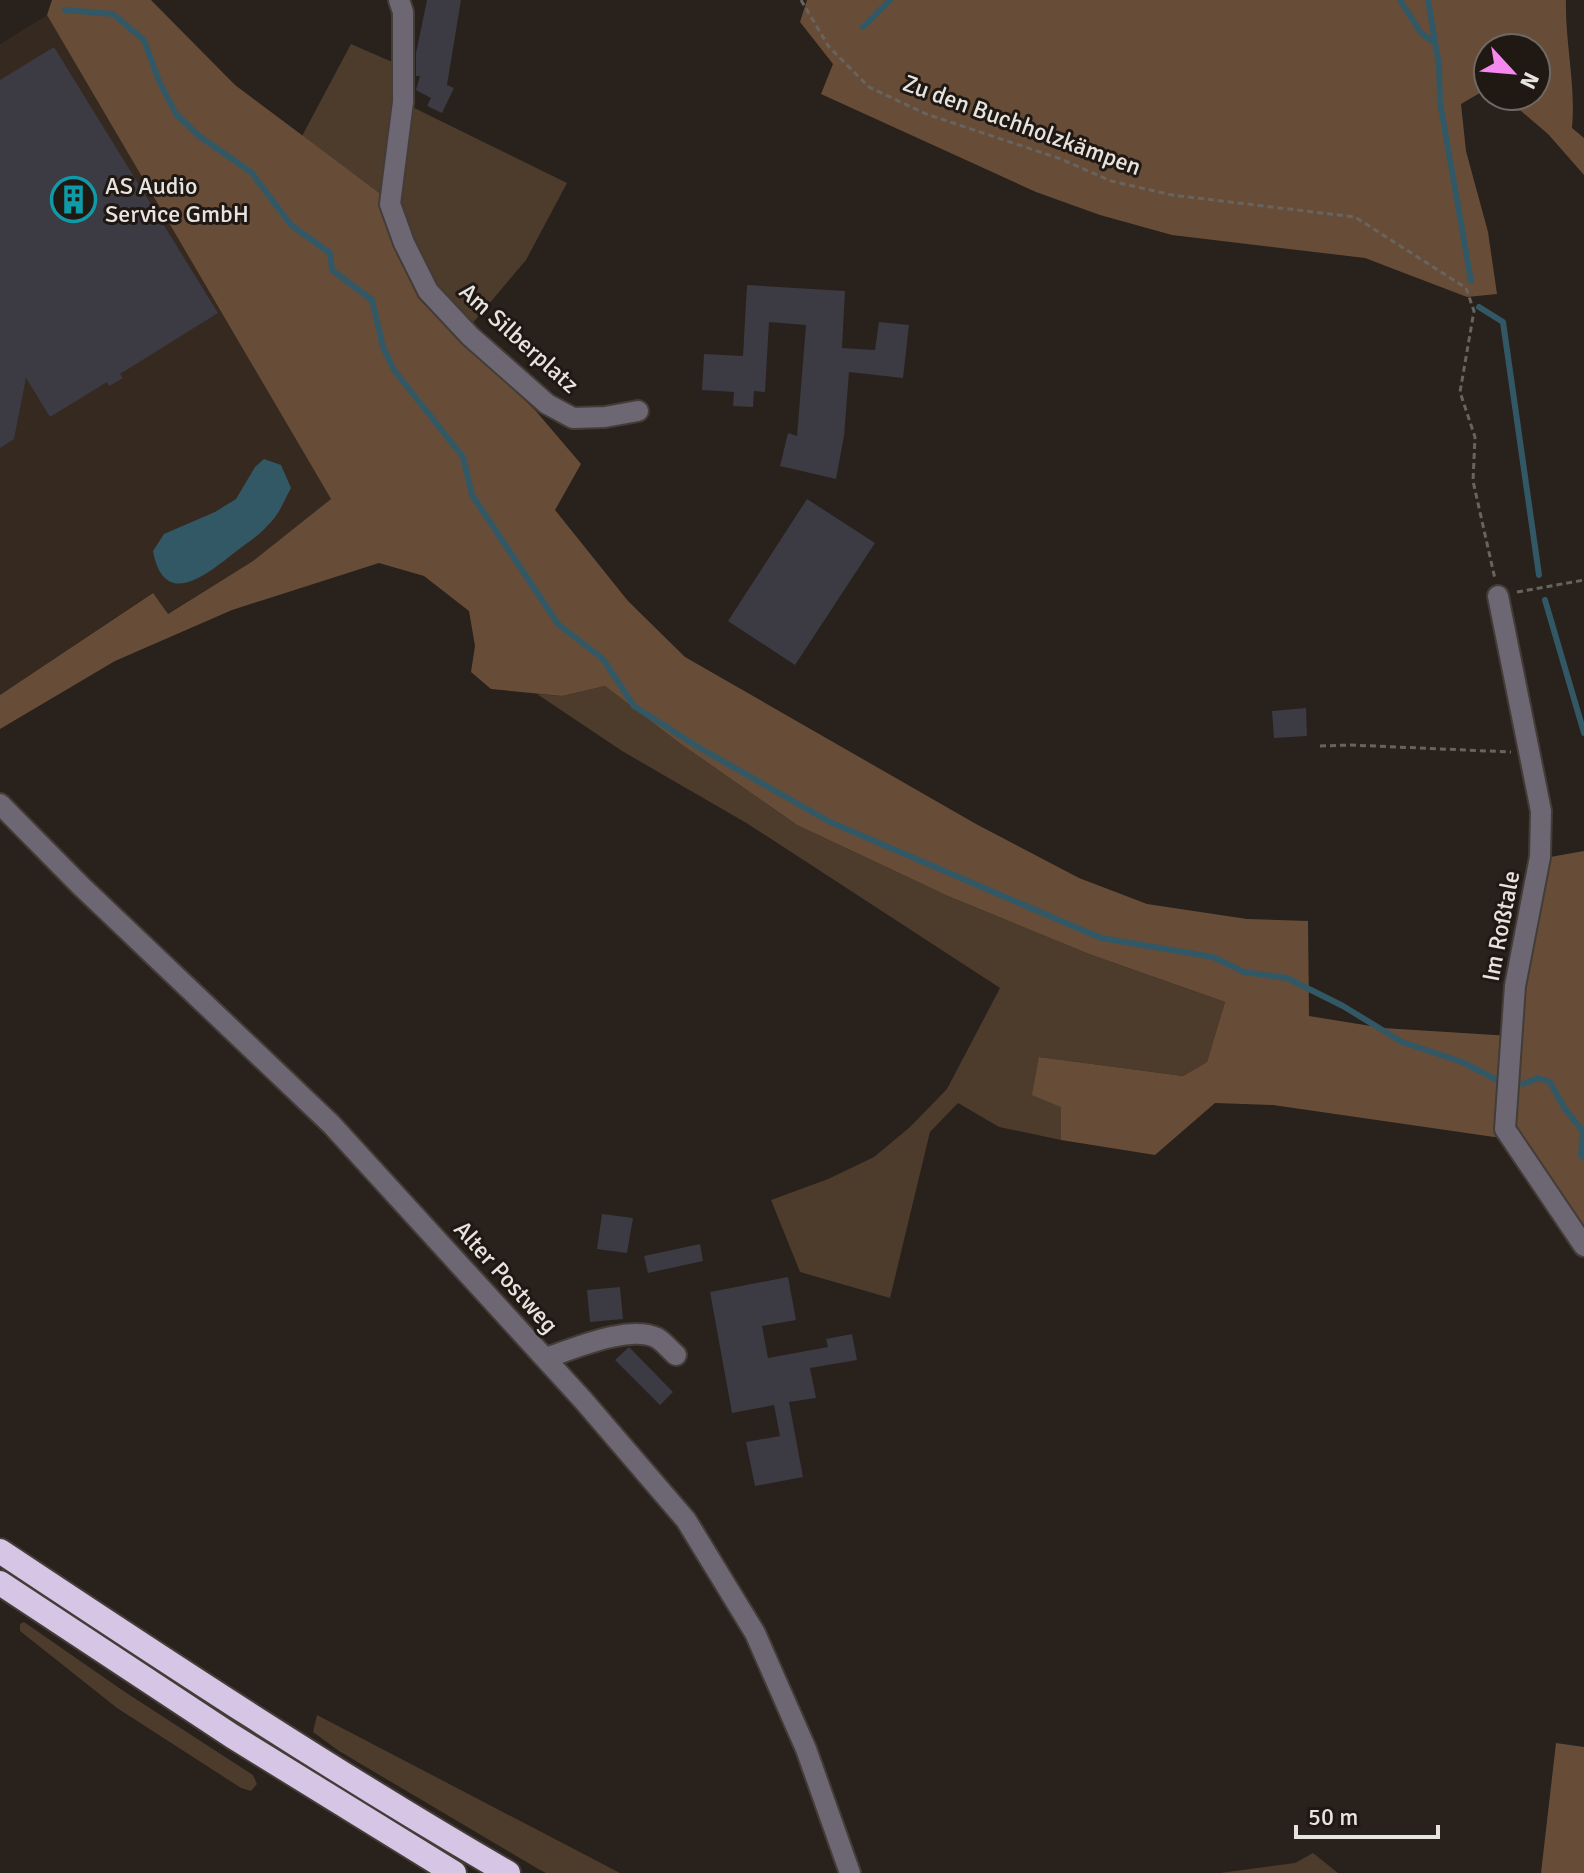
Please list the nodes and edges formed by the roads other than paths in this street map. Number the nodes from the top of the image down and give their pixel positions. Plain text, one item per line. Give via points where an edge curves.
1 (399, 0) edge
2 (638, 411) dead end
3 (1498, 596) road end
4 (0, 804) edge
5 (1584, 1246) edge
6 (676, 1355) dead end
7 (546, 1358) junction
8 (0, 1551) edge
9 (0, 1583) edge
10 (454, 1873) edge
11 (508, 1873) edge
12 (850, 1873) edge

1 - 2 street, Am Silberplatz via 403,102 390,204 428,291 547,404 573,418
3 - 5 street, Im Roßtale via 1541,811 1540,857 1515,986 1505,1129
4 - 7 street, Alter Postweg via 331,1124
6 - 7 street via 657,1338 639,1333
7 - 12 street, Alter Postweg via 686,1520 755,1633 806,1749
8 - 11 highway via 348,1778
9 - 10 highway via 232,1736

